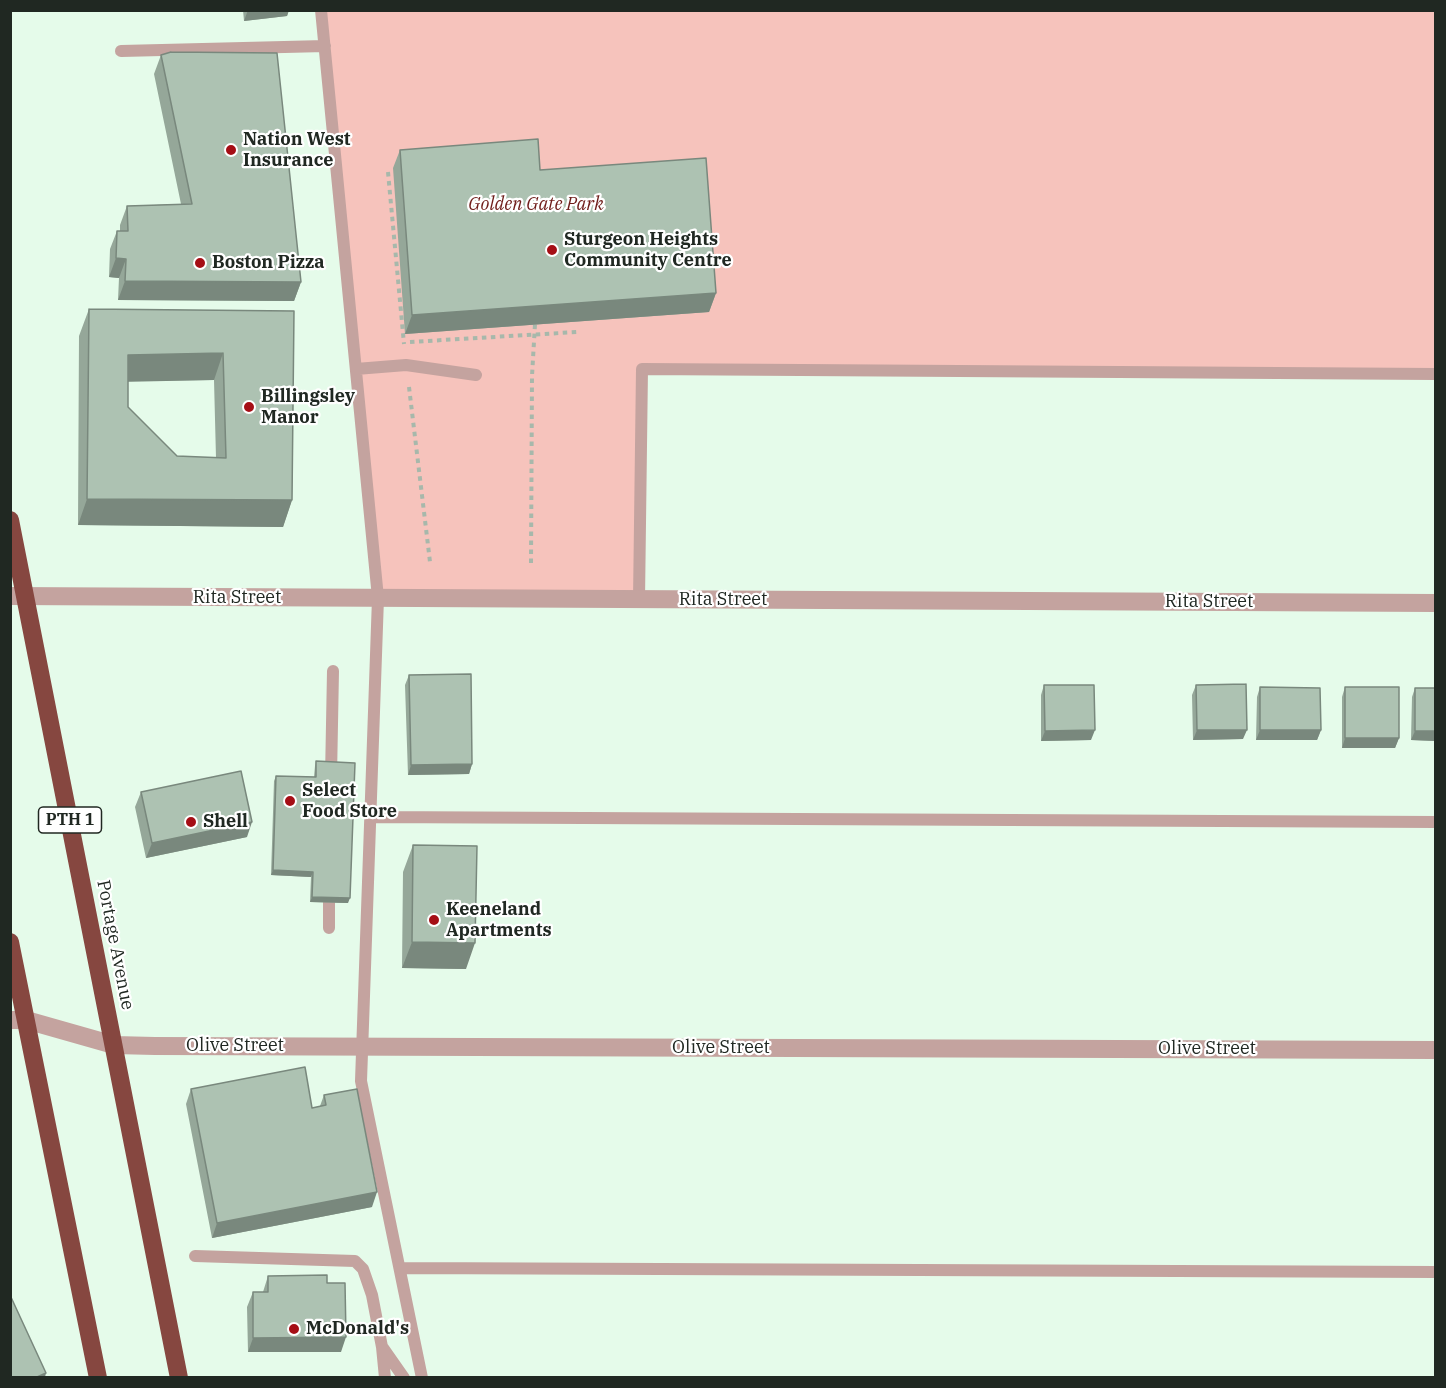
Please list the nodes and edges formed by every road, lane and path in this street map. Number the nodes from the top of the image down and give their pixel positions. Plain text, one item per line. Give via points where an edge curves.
1 (321, 10) edge
2 (325, 46) junction
3 (121, 51) dead end
4 (535, 324) edge
5 (577, 332) edge
6 (534, 334) junction
7 (404, 342) dead end
8 (356, 369) junction
9 (1436, 374) edge
10 (476, 375) dead end
11 (10, 520) edge
12 (531, 563) dead end
13 (18, 596) edge
14 (378, 598) junction
15 (639, 600) junction
16 (1436, 603) edge
17 (333, 671) dead end
18 (331, 788) edge
19 (371, 817) junction
20 (1436, 822) edge
21 (330, 869) edge
22 (329, 928) dead end
23 (10, 942) edge
24 (18, 1020) edge
25 (114, 1045) junction
26 (362, 1047) junction
27 (1436, 1050) edge
28 (195, 1256) dead end
29 (401, 1268) junction
30 (1436, 1272) edge
31 (382, 1347) junction
32 (98, 1377) edge
33 (179, 1377) edge
34 (385, 1377) edge
35 (404, 1377) edge
36 (422, 1377) edge

1 - 2 lane
2 - 3 lane
2 - 8 lane
4 - 6 path
5 - 6 path
6 - 7 path
6 - 12 path
8 - 10 lane via 406,365
8 - 14 lane
9 - 15 lane via 642,369
11 - 13 highway, Portage Avenue / PTH 1
13 - 14 street, Rita Street
13 - 25 highway, Portage Avenue / PTH 1
14 - 15 street, Rita Street
14 - 19 lane
15 - 16 street, Rita Street
17 - 18 lane
19 - 20 lane
19 - 26 lane
21 - 22 lane
23 - 24 highway
24 - 25 street, Olive Street
24 - 32 highway
25 - 26 street, Olive Street
25 - 33 highway, Portage Avenue / PTH 1
26 - 27 street, Olive Street
26 - 29 lane via 361,1081
28 - 31 lane via 355,1261 363,1269 372,1295
29 - 30 lane
29 - 36 lane
31 - 34 lane
31 - 35 lane

